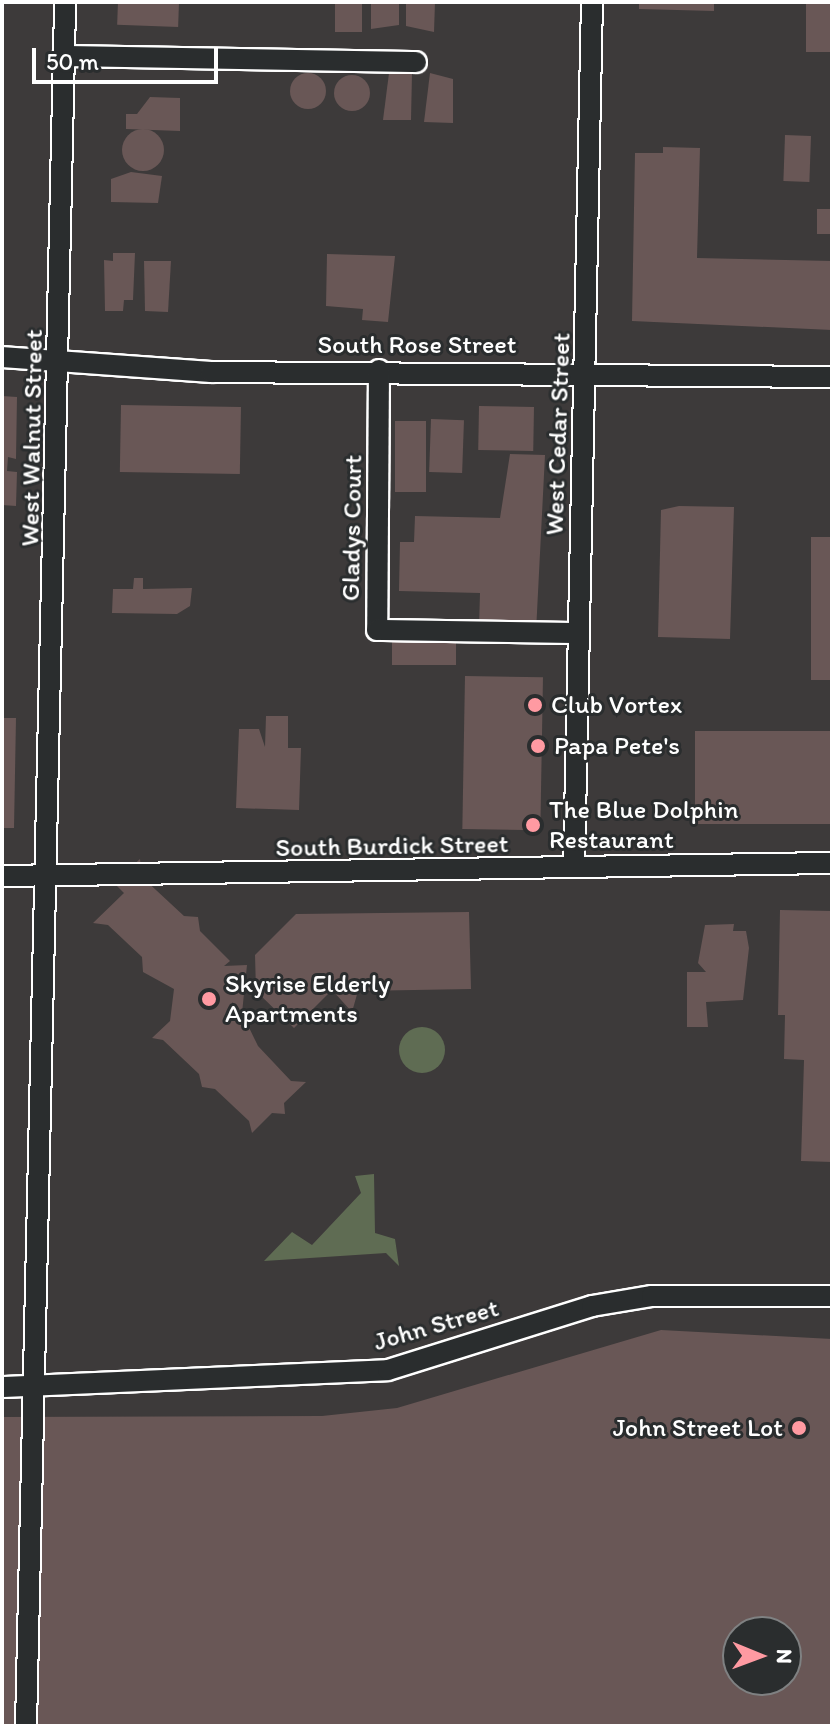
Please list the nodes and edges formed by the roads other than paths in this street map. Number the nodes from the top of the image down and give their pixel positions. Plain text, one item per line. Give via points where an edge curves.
1 (65, 2) edge
2 (592, 2) edge
3 (63, 56) junction
4 (416, 62) dead end
5 (2, 357) edge
6 (60, 362) junction
7 (379, 370) junction
8 (587, 374) junction
9 (832, 377) edge
10 (578, 633) junction
11 (832, 863) edge
12 (574, 867) junction
13 (2, 876) edge
14 (47, 876) junction
15 (832, 1296) edge
16 (30, 1382) junction
17 (2, 1387) edge
18 (26, 1726) edge

1 - 3 street, West Walnut Street
2 - 8 street, West Cedar Street
3 - 4 street
3 - 6 street, West Walnut Street
5 - 6 street, South Rose Street
6 - 7 street, South Rose Street via 211,372
6 - 14 street, West Walnut Street
7 - 8 street, South Rose Street
7 - 10 street, Gladys Court via 377,630
8 - 9 street, South Rose Street
8 - 10 street, West Cedar Street
10 - 12 street, West Cedar Street
11 - 12 street, South Burdick Street
12 - 14 street, South Burdick Street
13 - 14 street, South Burdick Street
14 - 16 street, West Walnut Street
15 - 16 street, John Street via 652,1296 592,1306 388,1370
16 - 17 street, John Street
16 - 18 street, West Walnut Street

